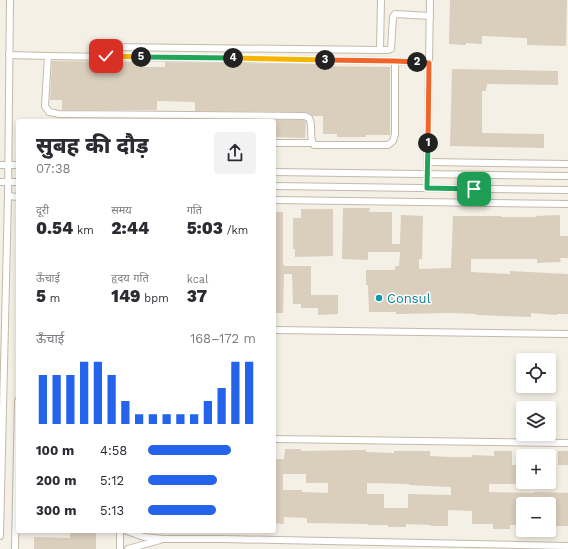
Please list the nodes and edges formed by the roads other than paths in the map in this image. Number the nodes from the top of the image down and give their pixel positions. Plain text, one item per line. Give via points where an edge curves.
1 (10, 0) edge
2 (381, 0) edge
3 (430, 0) edge
4 (430, 16) junction
5 (108, 47) dead end
6 (380, 50) junction
7 (9, 55) junction
8 (48, 56) junction
9 (395, 61) junction
10 (429, 63) junction
11 (276, 143) edge
12 (312, 143) junction
13 (428, 162) junction
14 (568, 164) edge
15 (0, 165) edge
16 (8, 165) junction
17 (16, 166) edge
18 (276, 172) edge
19 (428, 174) junction
20 (568, 176) edge
21 (0, 182) edge
22 (8, 182) junction
23 (16, 182) edge
24 (276, 186) edge
25 (427, 188) junction
26 (568, 190) edge
27 (8, 196) junction
28 (16, 197) edge
29 (276, 200) edge
30 (568, 204) edge
31 (276, 330) edge
32 (568, 334) edge
33 (276, 439) edge
34 (568, 443) edge
35 (16, 500) edge
36 (120, 533) edge
37 (133, 533) edge
38 (224, 533) edge
39 (0, 536) edge
40 (163, 539) junction
41 (224, 539) junction
42 (445, 546) edge
43 (568, 546) edge
44 (15, 549) edge
45 (120, 549) edge
46 (128, 549) edge

1 - 7 street
2 - 6 street
3 - 4 street
4 - 6 street via 395,14 391,49
4 - 10 street
5 - 6 street
7 - 8 street
7 - 16 street
8 - 9 street
8 - 12 street via 46,106 49,112 305,116 311,122
9 - 10 street
9 - 12 street via 393,141 388,145
10 - 13 street
11 - 12 street
13 - 14 street
13 - 19 street
15 - 16 street
16 - 17 street
16 - 22 street
18 - 19 street
19 - 20 street
19 - 25 street
21 - 22 street
22 - 23 street
22 - 27 street
24 - 25 street
25 - 26 street
27 - 28 street
27 - 39 street
29 - 30 street
31 - 32 street
33 - 34 street
35 - 44 street
36 - 45 street
37 - 40 street
38 - 41 street
40 - 41 street
40 - 46 street
41 - 42 street
42 - 43 street

